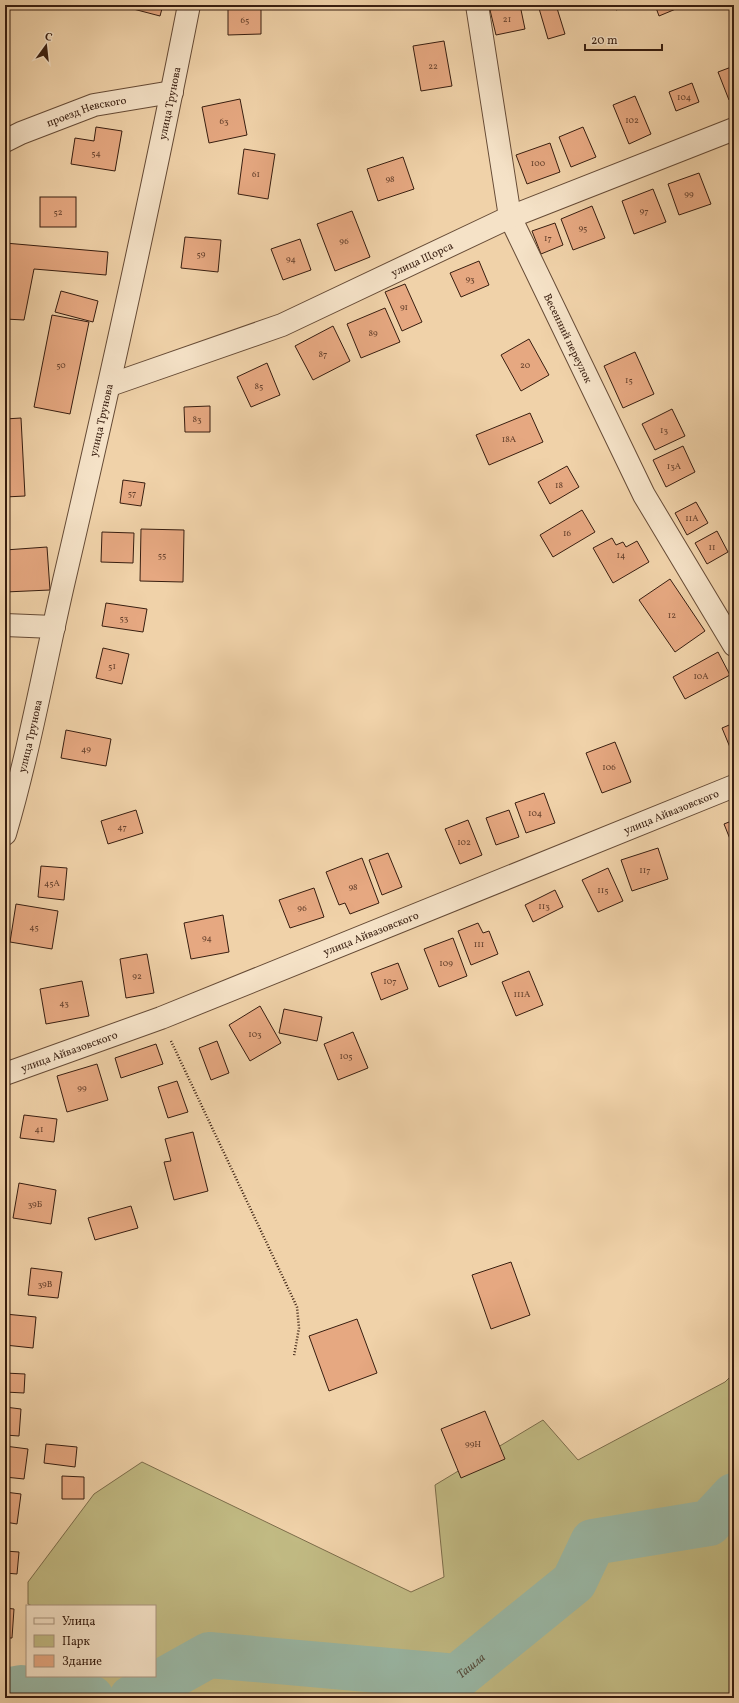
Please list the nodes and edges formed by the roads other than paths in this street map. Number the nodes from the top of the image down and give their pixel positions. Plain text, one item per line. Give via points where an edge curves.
1 (189, 5) edge
2 (477, 5) edge
3 (172, 92) junction
4 (734, 129) edge
5 (5, 141) edge
6 (510, 217) junction
7 (110, 385) junction
8 (5, 626) edge
9 (54, 627) junction
10 (734, 644) edge
11 (734, 786) edge
12 (5, 834) edge
13 (5, 1074) edge

1 - 3 street, улица Трунова
2 - 6 street, Весенний переулок
3 - 5 street, проезд Невского via 94,105
3 - 7 street, улица Трунова
4 - 6 street, улица Щорса
6 - 7 street, улица Щорса via 282,325
6 - 10 street, Весенний переулок via 644,495
7 - 9 street, улица Трунова
8 - 9 street
9 - 12 street, улица Трунова via 19,785
11 - 13 street, улица Айвазовского via 161,1018

